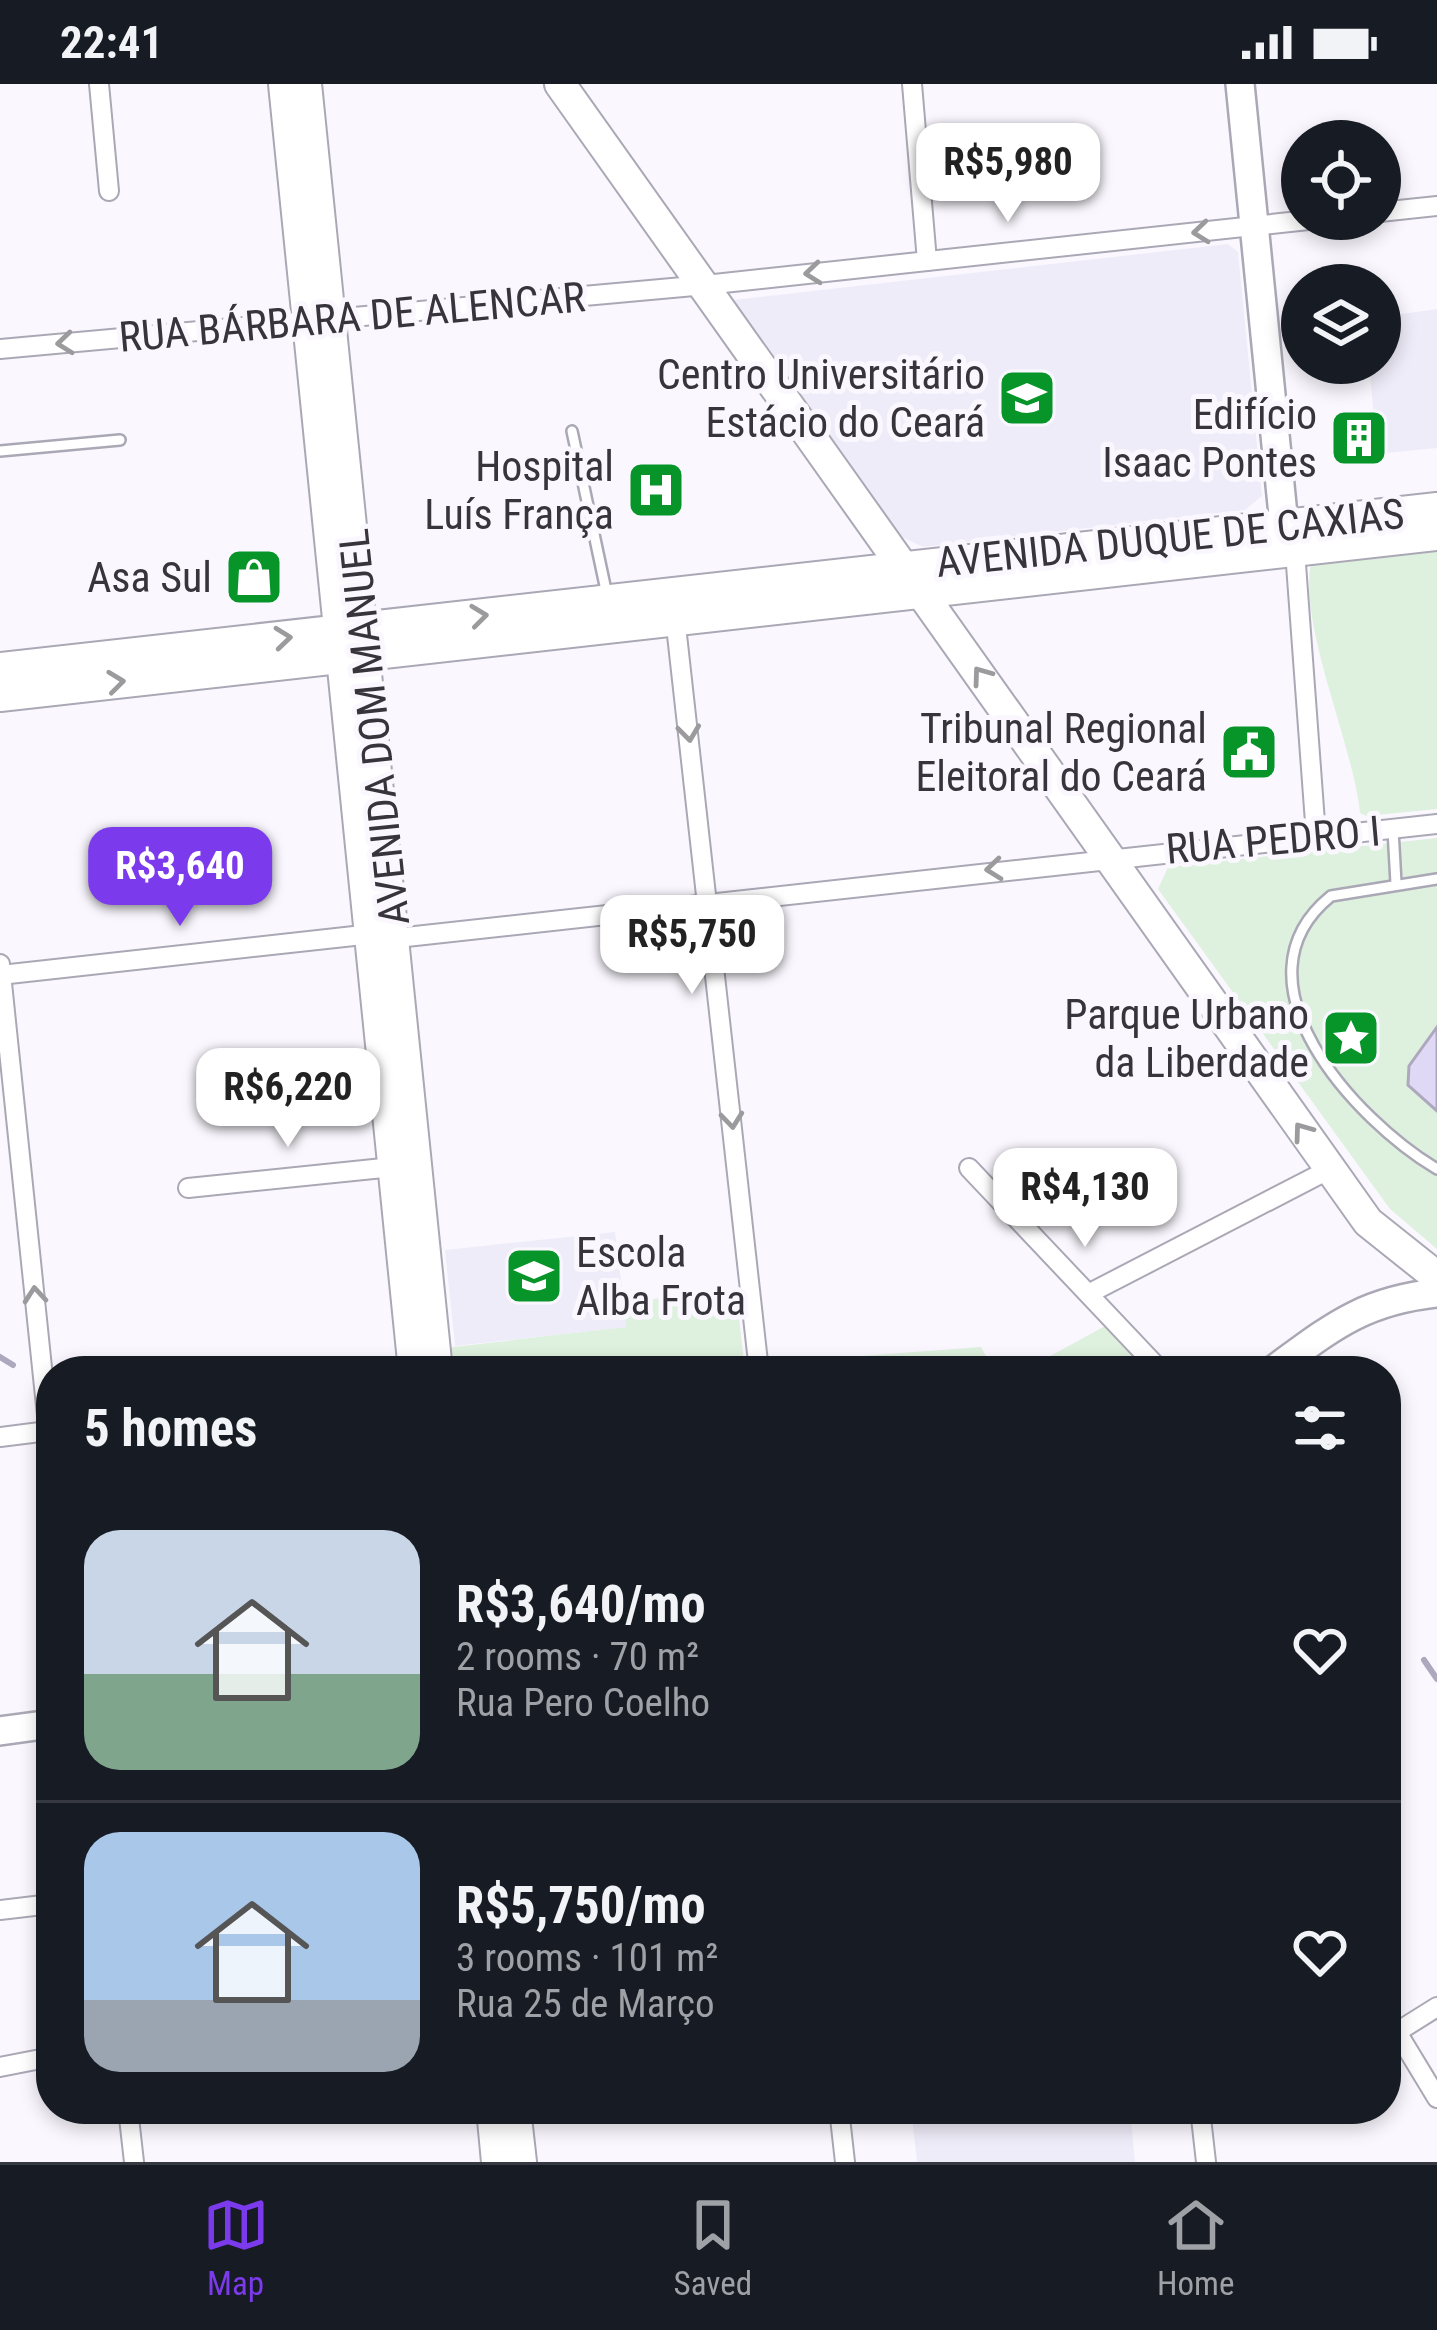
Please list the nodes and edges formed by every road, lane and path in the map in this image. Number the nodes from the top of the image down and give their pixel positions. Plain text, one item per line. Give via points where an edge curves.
1 (99, 84) edge
2 (284, 84) edge
3 (306, 84) edge
4 (560, 84) edge
5 (912, 84) edge
6 (1240, 84) edge
7 (109, 191) dead end
8 (1437, 206) edge
9 (1401, 210) edge
10 (1281, 223) edge
11 (1254, 226) junction
12 (927, 261) junction
13 (705, 285) junction
14 (320, 319) junction
15 (0, 349) edge
16 (572, 431) dead end
17 (120, 440) dead end
18 (0, 451) edge
19 (1437, 508) edge
20 (1437, 536) edge
21 (1289, 538) junction
22 (912, 580) junction
23 (608, 600) junction
24 (675, 616) junction
25 (352, 643) junction
26 (0, 668) edge
27 (0, 696) edge
28 (1437, 824) edge
29 (1393, 830) junction
30 (1316, 836) junction
31 (1110, 856) junction
32 (1437, 879) edge
33 (1396, 884) junction
34 (709, 899) junction
35 (384, 936) junction
36 (0, 964) edge
37 (1, 975) edge
38 (393, 1166) junction
39 (969, 1168) dead end
40 (1330, 1169) junction
41 (1437, 1169) edge
42 (188, 1188) dead end
43 (1437, 1277) edge
44 (1090, 1293) junction
45 (1437, 1293) edge
46 (40, 1356) edge
47 (412, 1356) edge
48 (434, 1356) edge
49 (757, 1356) edge
50 (1147, 1356) edge
51 (1293, 1356) edge
52 (36, 1432) edge
53 (0, 1437) edge
54 (36, 1726) edge
55 (0, 1731) edge
56 (36, 1906) edge
57 (0, 1910) edge
58 (1437, 2007) edge
59 (1401, 2030) edge
60 (1401, 2039) edge
61 (36, 2060) edge
62 (0, 2066) edge
63 (1437, 2098) edge
64 (130, 2124) edge
65 (493, 2124) edge
66 (517, 2124) edge
67 (840, 2124) edge
68 (1202, 2124) edge
69 (134, 2162) edge
70 (497, 2162) edge
71 (521, 2162) edge
72 (844, 2162) edge
73 (1206, 2162) edge

1 - 7 street
2 - 14 main road, AVENIDA DOM MANUEL
3 - 14 main road, AVENIDA DOM MANUEL
4 - 13 main road
5 - 12 street
6 - 11 street
8 - 9 street
10 - 11 street, RUA BÁRBARA DE ALENCAR
11 -> 12 street, RUA BÁRBARA DE ALENCAR
11 - 21 street
12 -> 13 street, RUA BÁRBARA DE ALENCAR
13 - 14 street, RUA BÁRBARA DE ALENCAR
13 - 22 main road
14 -> 15 street, RUA BÁRBARA DE ALENCAR
14 - 25 main road, AVENIDA DOM MANUEL
16 - 23 lane
17 - 18 lane
19 - 21 main road, AVENIDA DUQUE DE CAXIAS
20 - 21 main road, AVENIDA DUQUE DE CAXIAS
21 - 22 main road, AVENIDA DUQUE DE CAXIAS
21 - 30 street
22 - 23 main road
22 - 24 main road
31 -> 22 main road
25 -> 23 main road
24 - 25 main road
24 -> 34 street
26 -> 25 main road
27 -> 25 main road
25 - 35 main road, AVENIDA DOM MANUEL
28 - 29 street, RUA PEDRO I
29 - 30 street, RUA PEDRO I
29 - 33 lane
30 - 31 street, RUA PEDRO I
31 -> 34 street, RUA PEDRO I
40 -> 31 main road
32 - 33 lane
33 - 41 lane via 1346,891 1320,905 1296,945 1291,994 1315,1048 1343,1082
34 - 35 street, RUA PEDRO I
34 -> 49 street
35 - 37 street, RUA PEDRO I
35 - 38 main road, AVENIDA DOM MANUEL
35 - 48 main road, AVENIDA DOM MANUEL
36 - 37 street
46 -> 37 street
38 - 42 street
38 - 47 main road, AVENIDA DOM MANUEL
39 - 44 street
40 - 43 main road via 1391,1245
40 - 44 street
44 - 50 street
45 - 51 street via 1357,1311
52 - 53 street
54 - 55 street
56 - 57 street
58 - 59 street
60 - 63 street
61 - 62 street
64 - 69 street
65 - 70 main road
66 - 71 main road
67 - 72 street
68 - 73 street

